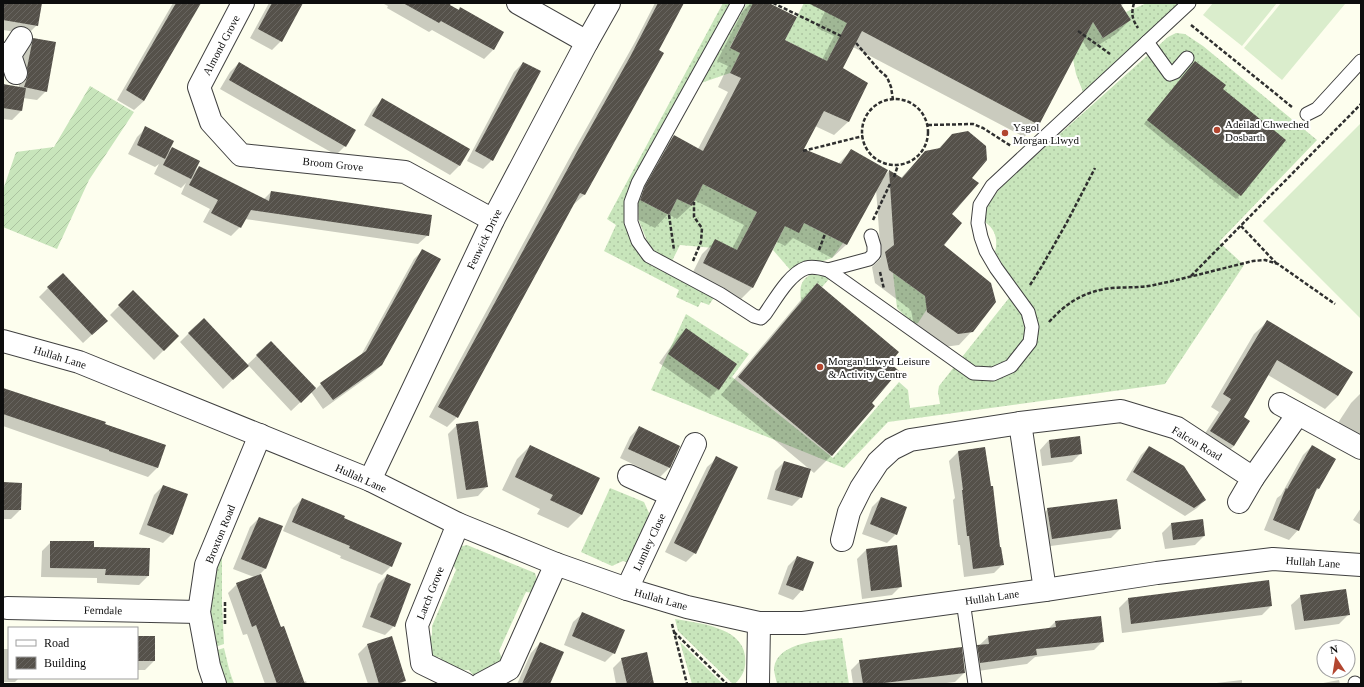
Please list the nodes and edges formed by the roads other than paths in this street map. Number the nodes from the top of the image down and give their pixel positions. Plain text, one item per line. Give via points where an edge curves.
1 (243, 3) edge
2 (518, 3) edge
3 (609, 3) edge
4 (738, 3) edge
5 (1189, 3) edge
6 (587, 42) junction
7 (1148, 42) junction
8 (1187, 58) dead end
9 (1361, 61) edge
10 (199, 88) joint
11 (1307, 114) road end
12 (493, 220) junction
13 (873, 241) road end
14 (828, 270) junction
15 (3, 341) edge
16 (1020, 423) junction
17 (260, 435) junction
18 (695, 444) dead end
19 (1361, 448) edge
20 (629, 476) dead end
21 (1253, 478) junction
22 (370, 480) junction
23 (671, 495) junction
24 (1240, 502) dead end
25 (458, 524) junction
26 (842, 540) dead end
27 (556, 564) junction
28 (1361, 565) edge
29 (627, 589) junction
30 (1045, 590) junction
31 (963, 601) junction
32 (7, 608) dead end
33 (199, 612) junction
34 (759, 623) junction
35 (215, 684) edge
36 (465, 684) edge
37 (481, 684) edge
38 (758, 684) edge
39 (975, 684) edge

1 - 10 street, Almond Grove
2 - 6 street
3 - 6 street, Fenwick Drive
4 - 14 lane via 638,183 631,202 631,222 638,241 649,256 761,318 798,272 807,268
5 - 7 lane
6 - 12 street, Fenwick Drive
7 - 8 lane via 1170,74
7 - 14 lane via 992,186 980,205 978,223 986,251 1028,312 1032,327 1030,342 1011,366 993,374 974,373
9 - 11 lane via 1317,109
10 - 12 street, Broom Grove via 211,122 241,155 405,172
12 - 22 street, Fenwick Drive
13 - 14 lane via 874,254 869,259
15 - 17 street, Hullah Lane via 79,362
16 - 21 street, Falcon Road via 1121,411 1177,428
16 - 26 street, Falcon Road via 910,440 892,449 878,462 861,488 840,510
16 - 30 street
17 - 22 street, Hullah Lane
17 - 33 street, Broxton Road via 206,565
18 - 23 street, Lumley Close
19 - 21 street via 1289,409
20 - 23 street
21 - 24 street
22 - 25 street, Hullah Lane
23 - 29 street, Lumley Close
25 - 27 street, Hullah Lane
25 - 36 street, Larch Grove via 417,625 422,663
27 - 29 street, Hullah Lane
27 - 37 street via 509,669
28 - 30 street, Hullah Lane via 1273,559
29 - 34 street, Hullah Lane via 687,607
30 - 31 street, Hullah Lane
31 - 34 street, Hullah Lane via 803,623
31 - 39 lane
32 - 33 street, Ferndale
33 - 35 street, Broxton Road
34 - 38 street

